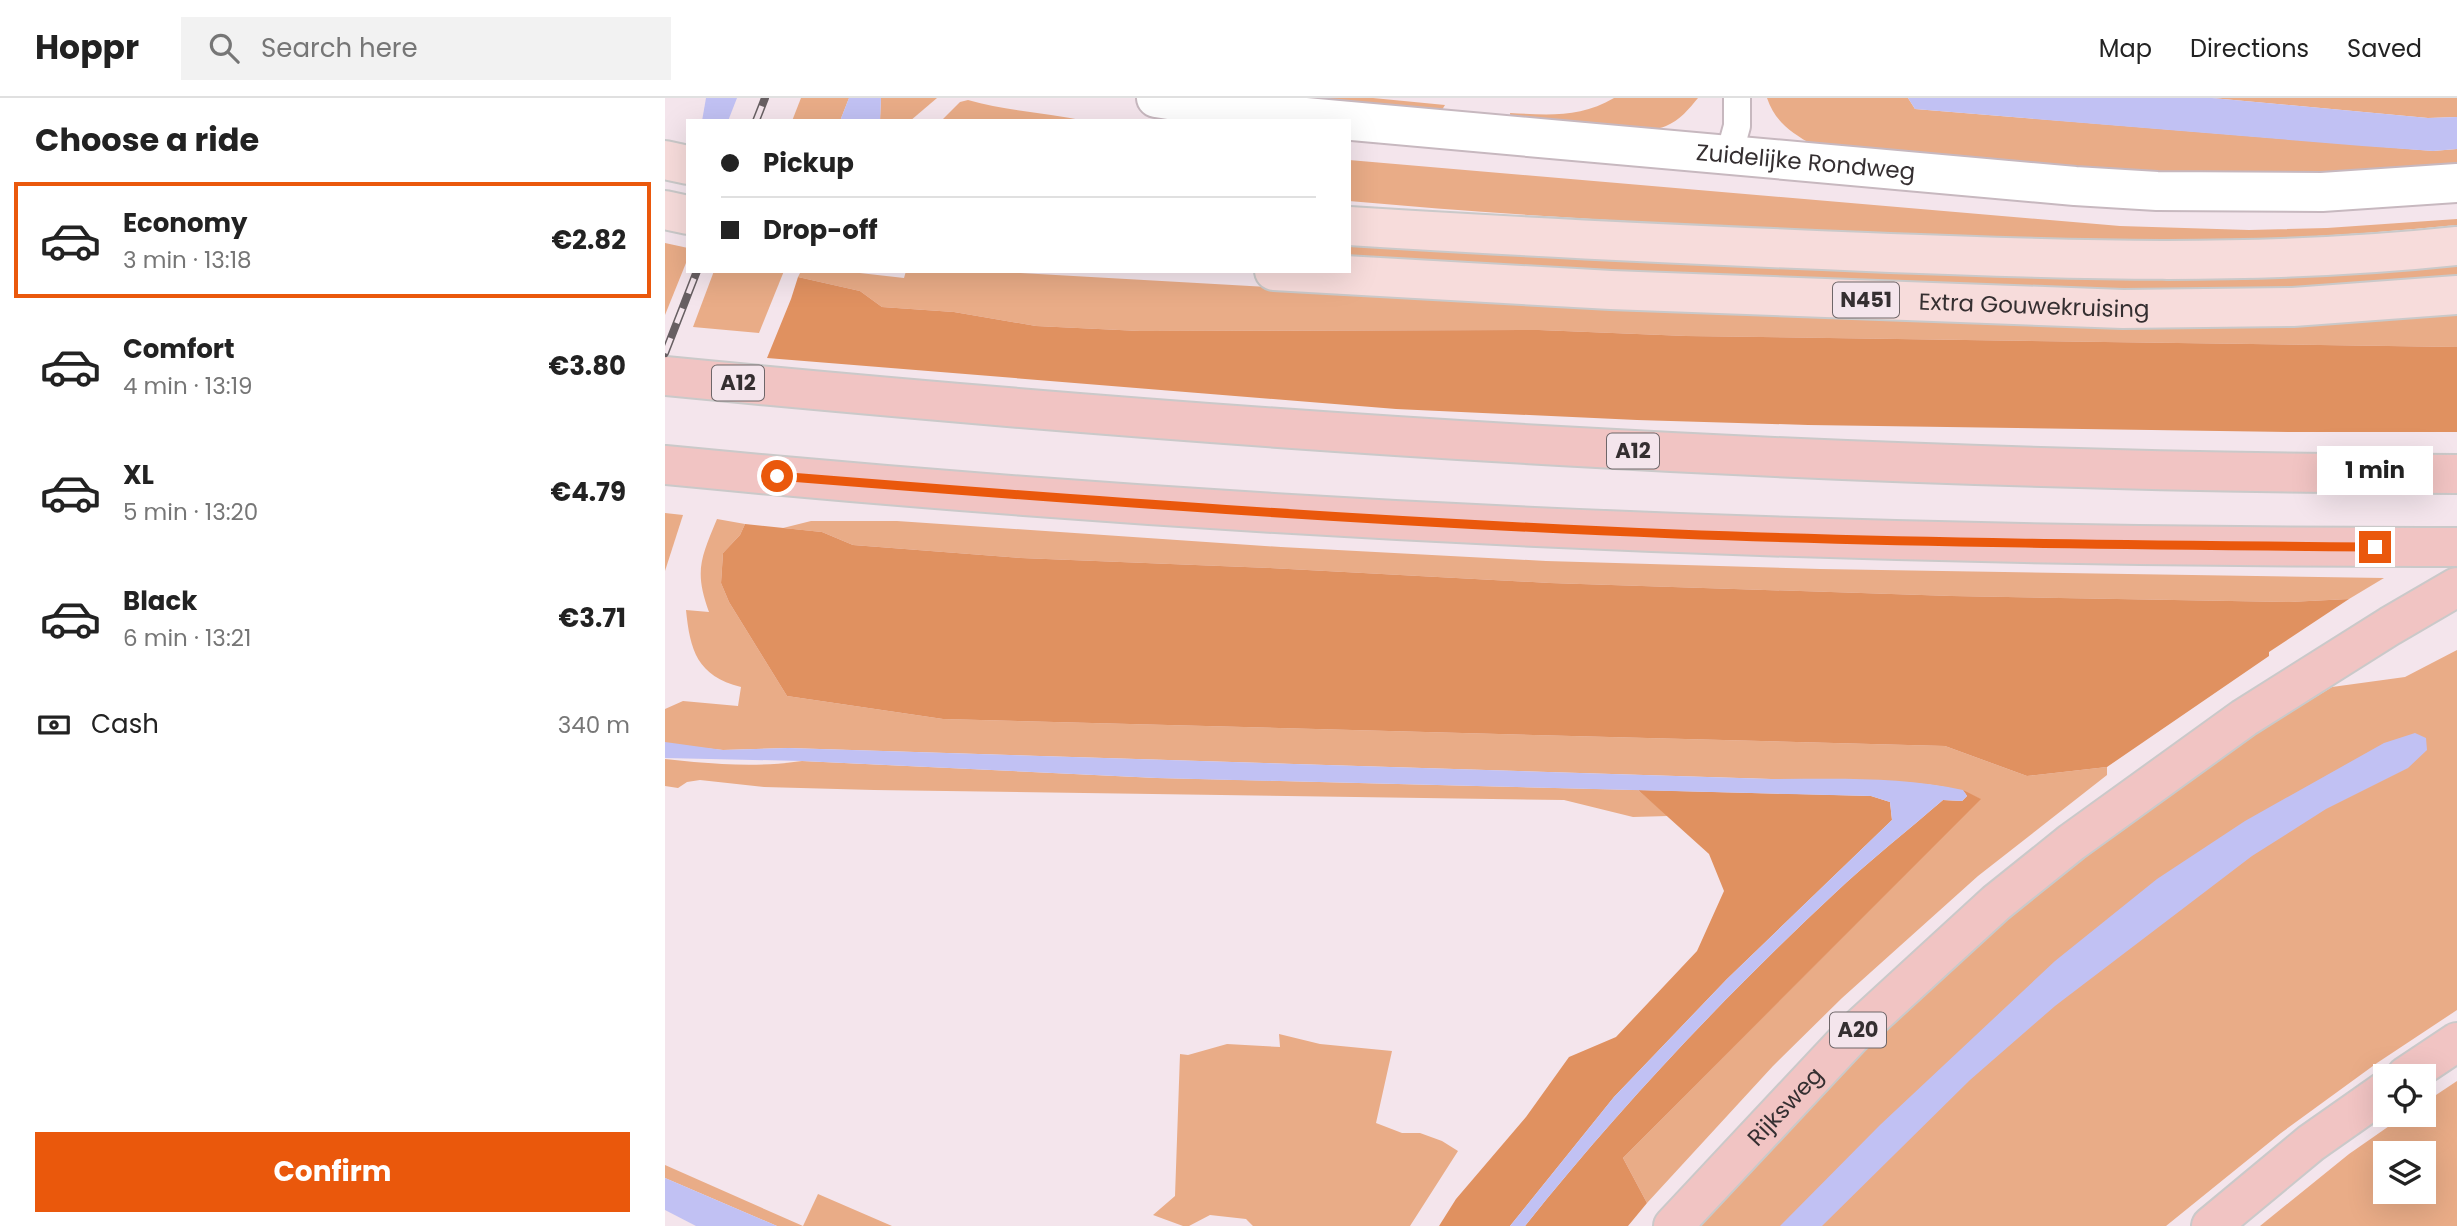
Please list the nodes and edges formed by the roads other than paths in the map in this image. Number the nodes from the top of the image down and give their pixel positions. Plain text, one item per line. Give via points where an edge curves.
1 (1156, 98) edge
2 (1737, 98) edge
3 (1328, 119) edge
4 (1351, 121) edge
5 (1729, 155) junction
6 (665, 160) edge
7 (686, 165) edge
8 (2457, 183) edge
9 (665, 209) edge
10 (686, 214) edge
11 (1351, 226) edge
12 (2457, 246) edge
13 (1312, 273) edge
14 (2457, 295) edge
15 (665, 376) edge
16 (665, 465) edge
17 (2457, 474) edge
18 (2452, 547) edge
19 (2457, 587) edge
20 (2457, 1042) edge
21 (2424, 1064) edge
22 (2373, 1099) edge
23 (1673, 1226) edge
24 (2211, 1226) edge

1 - 3 main road, Zuidelijke Rondweg
2 - 5 street via 1737,126
4 - 5 main road, Zuidelijke Rondweg
5 - 8 main road, Zuidelijke Rondweg via 2157,191 2322,192
6 - 7 main road
9 - 10 main road
11 - 12 main road, Extra Gouwekruising / N451 via 1743,247 2117,260 2303,258
13 - 14 main road, Extra Gouwekruising / N451 via 2123,309 2293,307
15 - 17 highway, A12 via 1164,421 1522,445 2086,469
16 - 18 highway via 1207,509 1673,533 2025,543
19 - 23 highway, Rijksweg / A20 via 2265,704 2176,765 1996,903 1851,1035
20 - 21 highway
22 - 24 highway via 2311,1143

